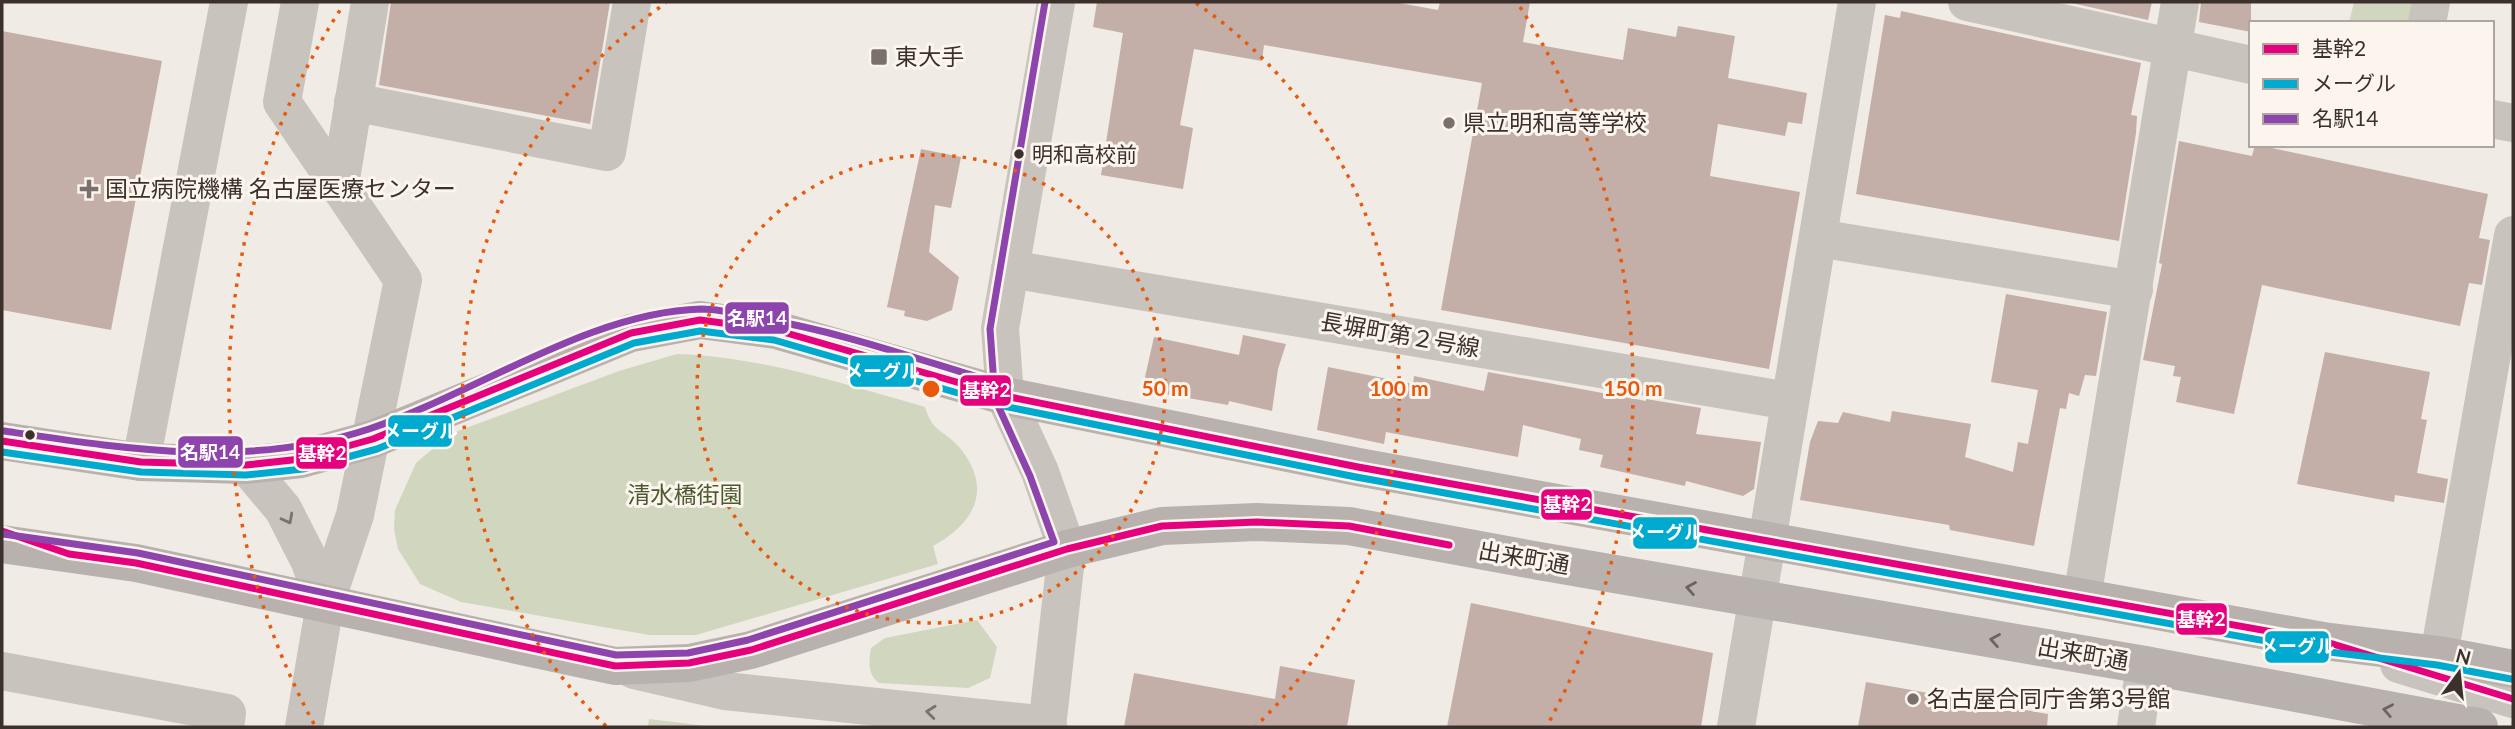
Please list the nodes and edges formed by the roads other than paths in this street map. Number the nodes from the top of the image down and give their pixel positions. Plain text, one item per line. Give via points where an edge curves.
1 (229, 2) edge
2 (300, 2) edge
3 (370, 2) edge
4 (632, 2) edge
5 (1056, 2) edge
6 (1857, 2) edge
7 (1967, 2) edge
8 (2180, 2) edge
9 (2431, 2) edge
10 (2004, 5) edge
11 (2427, 21) edge
12 (2172, 47) junction
13 (2249, 65) edge
14 (353, 102) junction
15 (2494, 119) edge
16 (2513, 123) edge
17 (340, 185) junction
18 (2513, 235) edge
19 (1818, 238) junction
20 (1010, 270) junction
21 (2134, 290) junction
22 (2501, 374) edge
23 (1005, 396) junction
24 (1789, 401) junction
25 (373, 439) junction
26 (2, 440) edge
27 (141, 461) junction
28 (246, 466) junction
29 (2, 531) edge
30 (1766, 542) junction
31 (2, 544) edge
32 (1067, 549) junction
33 (69, 554) junction
34 (2082, 598) junction
35 (1759, 600) junction
36 (325, 604) junction
37 (2323, 641) junction
38 (2439, 655) junction
39 (2145, 665) junction
40 (615, 666) junction
41 (2513, 669) edge
42 (2, 671) edge
43 (2513, 699) edge
44 (1048, 726) edge
45 (225, 727) edge
46 (304, 727) edge
47 (1736, 727) edge
48 (2136, 727) edge
49 (2479, 727) edge

1 - 27 street
2 - 17 street via 282,102
3 - 14 street
4 - 14 street via 607,152
5 - 20 street
6 - 19 street
7 - 10 street
8 - 12 street
9 - 11 street
10 - 12 street
12 - 13 street
12 - 21 street
14 - 17 street
15 - 16 street
17 - 25 street via 404,280
18 - 22 street
19 - 21 street
19 - 24 street
20 - 23 street via 1000,328
20 - 24 street, 長塀町第２号線
21 - 34 street
22 - 38 street
23 - 25 main road via 776,330 700,320 631,333
23 - 30 main road
23 - 32 street via 1040,472
24 - 30 street
25 - 28 main road via 301,459
25 - 36 street via 355,515
26 - 27 main road
27 - 28 main road
28 -> 36 street via 282,509 310,562
29 - 33 street
30 - 34 main road
30 - 35 street
31 - 33 main road, 出来町通
35 -> 32 main road, 出来町通 via 1349,526 1257,522 1162,526
32 - 40 main road, 出来町通 via 751,650 689,663
32 - 44 street
33 - 36 main road, 出来町通 via 136,563
34 - 37 main road
39 -> 35 main road, 出来町通
35 - 47 street
36 - 40 main road, 出来町通
36 - 46 street
37 - 38 main road
37 - 43 street
38 - 41 main road
39 - 48 street
49 -> 39 main road, 出来町通
44 -> 40 street via 725,691
42 - 45 street via 228,713

